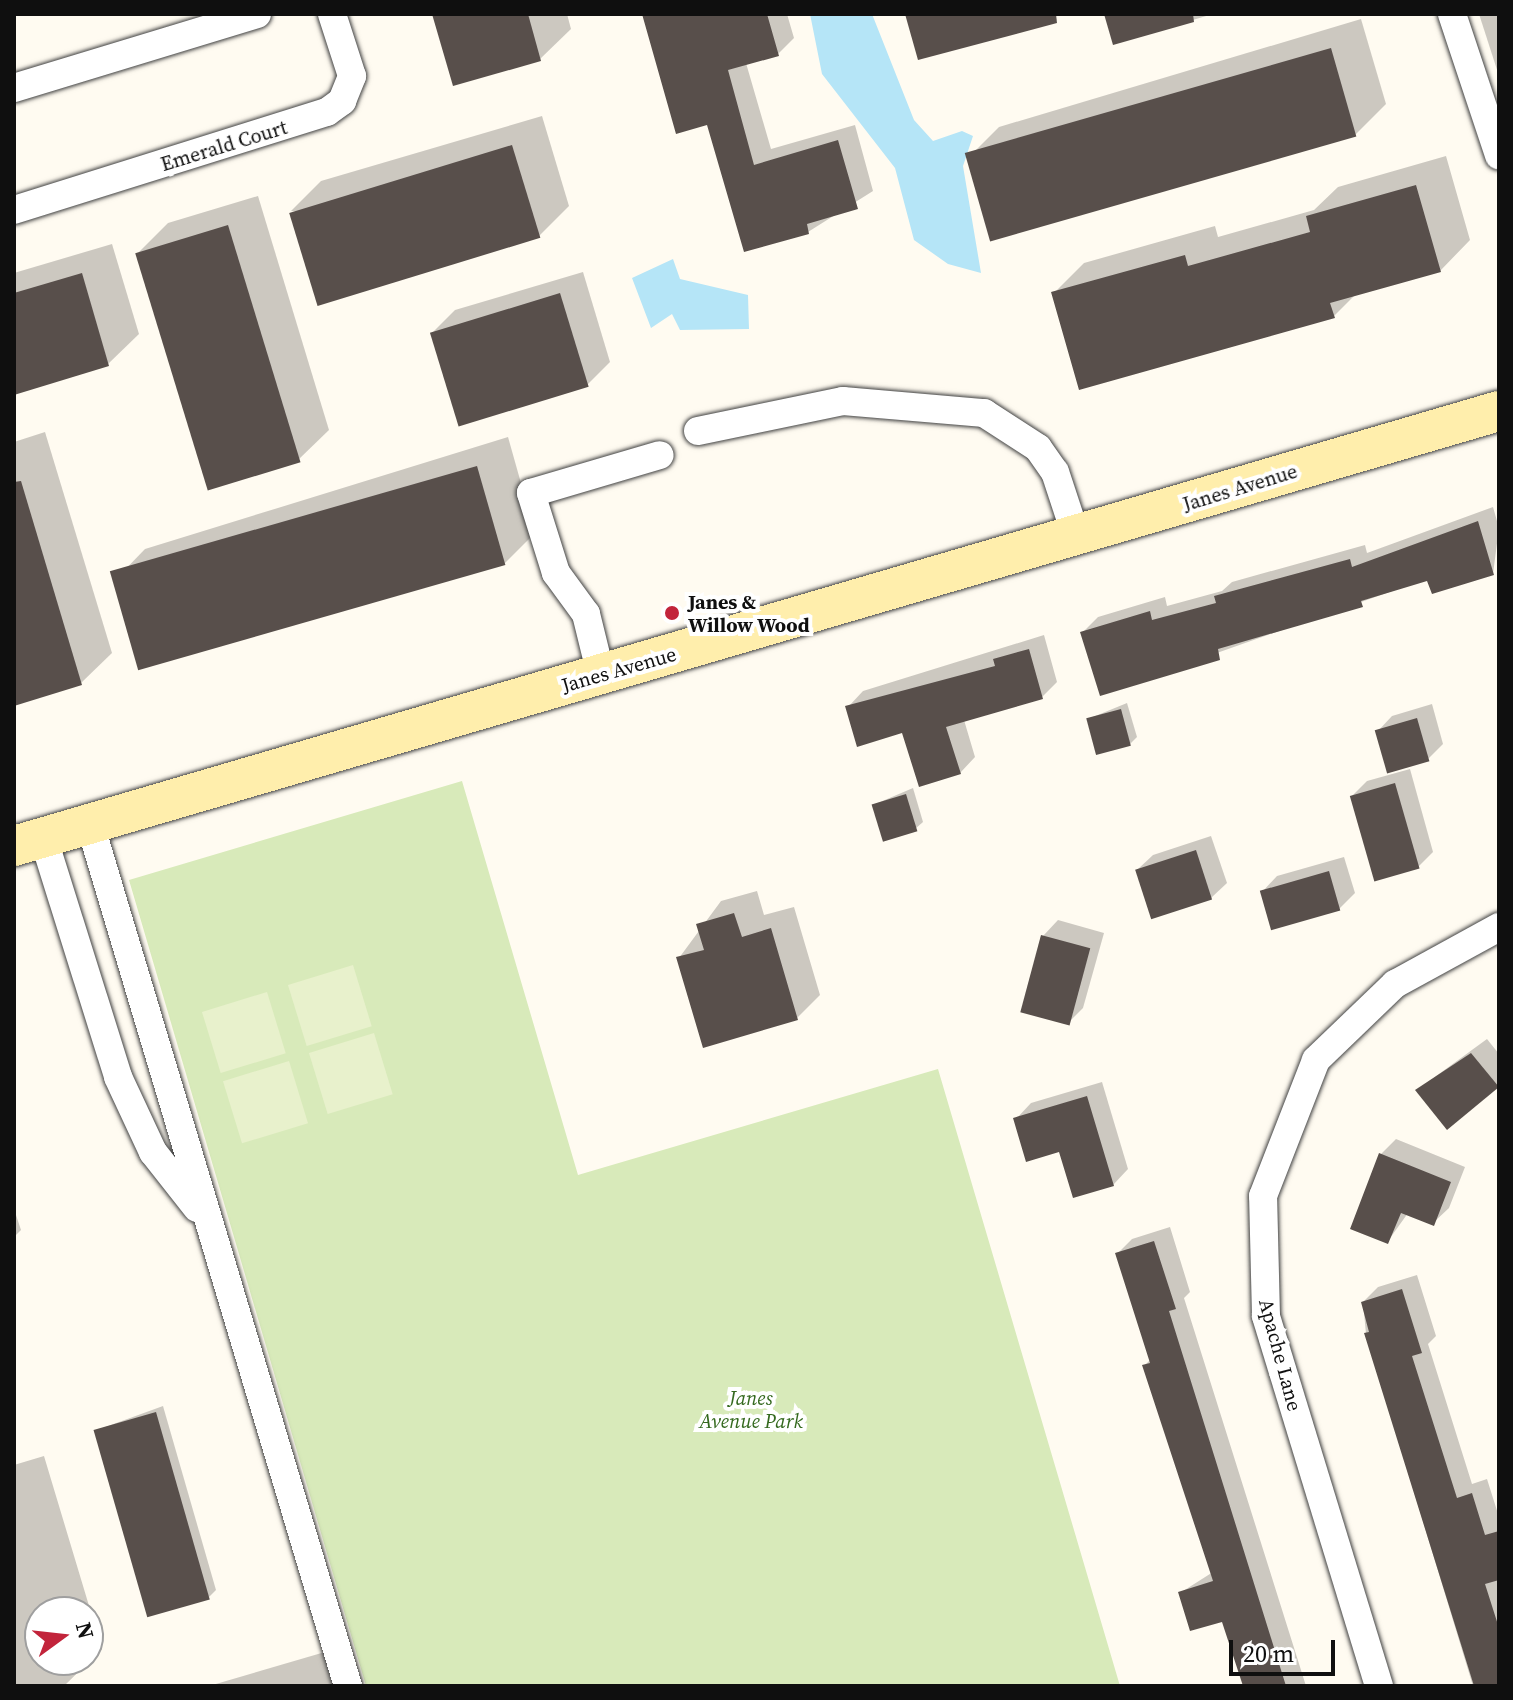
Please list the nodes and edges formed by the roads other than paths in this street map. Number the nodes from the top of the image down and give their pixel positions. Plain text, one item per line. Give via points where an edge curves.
1 (257, 14) edge
2 (332, 14) edge
3 (1452, 14) edge
4 (14, 88) edge
5 (1499, 155) edge
6 (14, 210) edge
7 (1499, 411) edge
8 (698, 431) dead end
9 (660, 455) dead end
10 (1076, 536) junction
11 (601, 675) junction
12 (90, 824) junction
13 (29, 842) edge
14 (1499, 927) edge
15 (208, 1221) junction
16 (348, 1686) edge
17 (1379, 1686) edge

1 - 4 street
2 - 6 street, Emerald Court via 352,76 342,101 327,112
3 - 5 street
7 - 10 street, Janes Avenue
8 - 10 street via 843,401 984,413 1038,448 1055,472
9 - 11 street via 531,493 556,573 586,614
10 - 11 street, Janes Avenue
11 - 12 street, Janes Avenue
12 - 13 street, Janes Avenue
12 - 15 street
13 - 15 street via 118,1077 153,1152
14 - 17 street, Apache Lane via 1395,984 1316,1060 1263,1196 1266,1316
15 - 16 street

